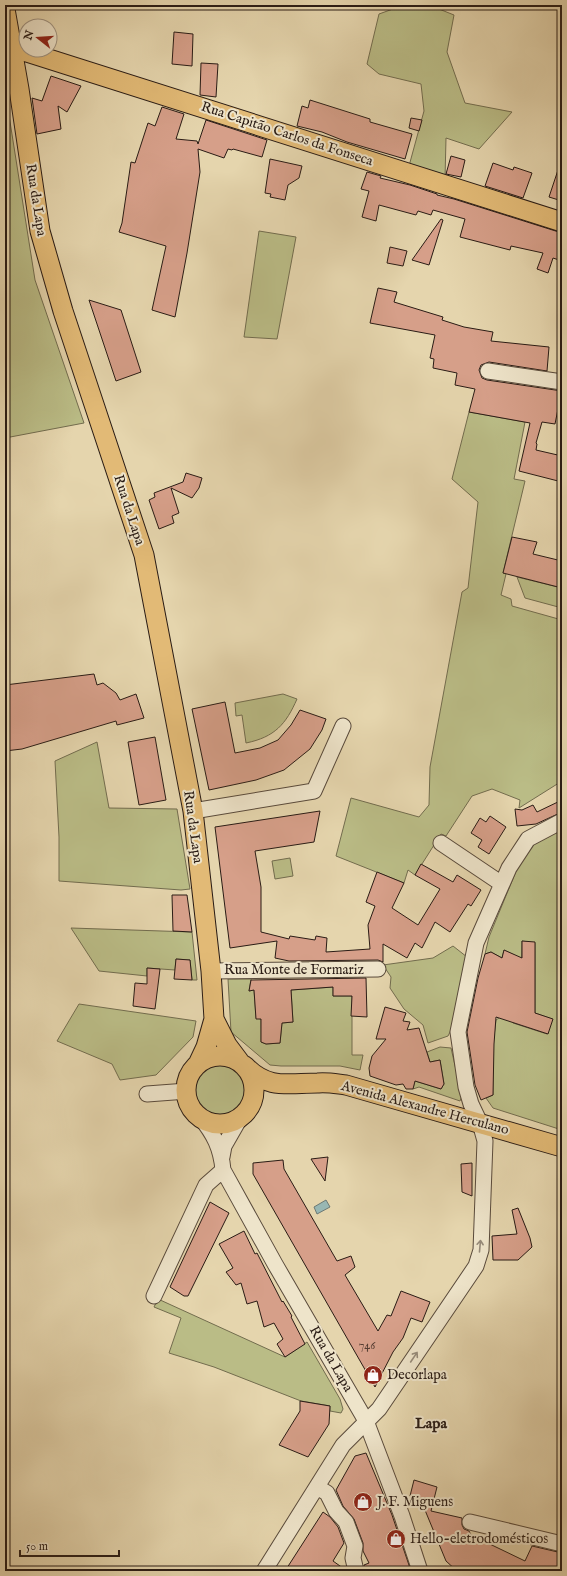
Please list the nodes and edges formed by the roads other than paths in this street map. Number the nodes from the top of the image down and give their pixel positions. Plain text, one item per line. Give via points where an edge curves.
1 (5, 9) edge
2 (11, 46) junction
3 (562, 222) edge
4 (488, 371) dead end
5 (562, 382) edge
6 (343, 726) dead end
7 (192, 811) junction
8 (562, 821) edge
9 (441, 843) dead end
10 (502, 884) junction
11 (378, 969) dead end
12 (211, 971) junction
13 (214, 1020) junction
14 (242, 1063) junction
15 (198, 1064) junction
16 (286, 1085) junction
17 (186, 1091) junction
18 (147, 1094) dead end
19 (244, 1114) junction
20 (200, 1117) junction
21 (480, 1123) junction
22 (562, 1147) edge
23 (223, 1163) junction
24 (154, 1296) dead end
25 (366, 1421) junction
26 (317, 1487) junction
27 (470, 1522) dead end
28 (562, 1544) edge
29 (264, 1571) edge
30 (356, 1571) edge
31 (420, 1571) edge

1 - 2 main road, Rua da Lapa
2 - 3 main road, Rua Capitão Carlos da Fonseca
2 - 7 main road, Rua da Lapa via 40,231 63,311 144,555
4 - 5 street
6 - 7 street via 314,791
7 - 12 main road, Rua da Lapa
8 - 10 street via 528,839
9 - 10 street
10 - 21 street via 476,943 458,1032 466,1087
11 - 12 street, Rua Monte de Formariz
12 - 13 main road, Rua da Lapa
13 - 14 main road, Rua da Lapa via 227,1045
13 - 15 main road, Rua da Lapa
14 - 15 main road via 224,1056 216,1056
14 - 16 main road, Avenida Alexandre Herculano via 254,1076
14 - 19 main road via 254,1082 252,1101
15 - 17 main road via 192,1072
16 - 19 main road, Avenida Alexandre Herculano via 267,1092
16 - 21 main road, Avenida Alexandre Herculano via 319,1082 346,1084
17 - 18 street
17 - 20 main road via 188,1101
19 - 20 main road via 230,1122 219,1124
19 - 23 street via 224,1146
20 - 23 street, Rua da Lapa via 211,1130
21 - 22 main road, Avenida Alexandre Herculano
25 -> 21 street via 378,1409 476,1266 481,1250 485,1141
23 - 24 street via 206,1185
23 - 25 street, Rua da Lapa via 275,1264
25 - 26 street via 344,1445
25 - 31 street, Rua da Lapa
26 - 29 street
26 - 30 street via 327,1493 336,1511 346,1522 355,1546 353,1558
27 - 28 street via 491,1533

